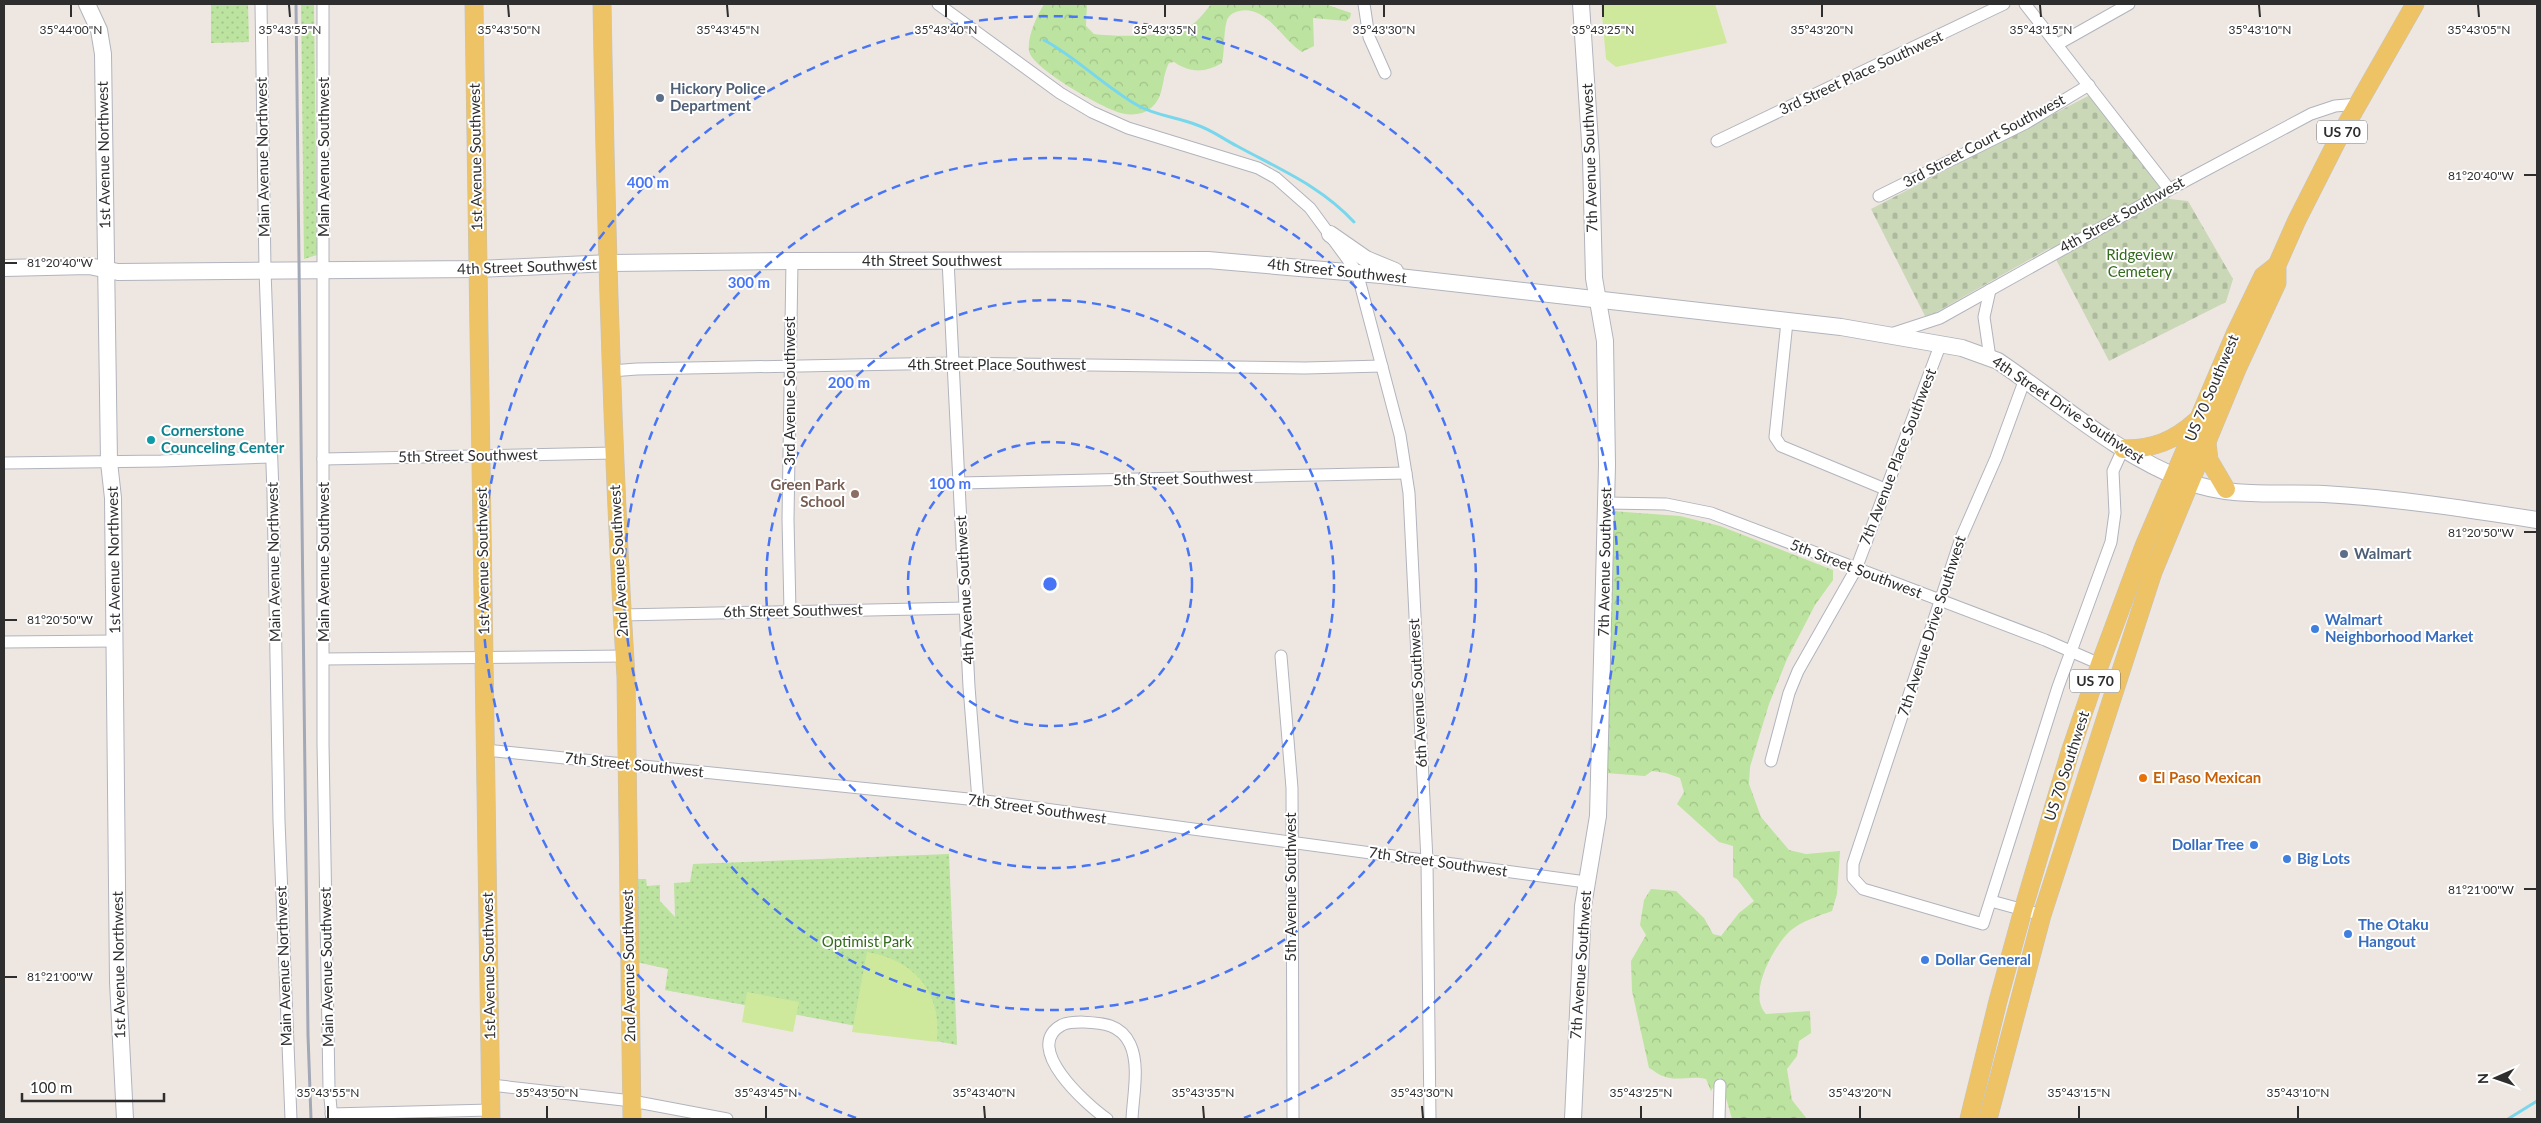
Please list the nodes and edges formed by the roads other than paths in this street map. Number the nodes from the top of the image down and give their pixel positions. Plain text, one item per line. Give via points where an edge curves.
1 (88, 4) edge
2 (260, 4) edge
3 (324, 4) edge
4 (474, 4) edge
5 (602, 4) edge
6 (1364, 4) edge
7 (1580, 4) edge
8 (2004, 4) edge
9 (2025, 4) edge
10 (2129, 4) edge
11 (2415, 4) edge
12 (942, 5) edge
13 (2058, 44) junction
14 (1385, 73) dead end
15 (2089, 86) junction
16 (2358, 104) junction
17 (1717, 141) dead end
18 (2169, 189) junction
19 (1879, 196) dead end
20 (1330, 234) junction
21 (948, 260) junction
22 (792, 261) junction
23 (610, 264) junction
24 (2277, 265) junction
25 (4, 268) edge
26 (106, 269) junction
27 (265, 270) junction
28 (324, 270) junction
29 (479, 270) junction
30 (1357, 272) junction
31 (1431, 282) junction
32 (1990, 290) junction
33 (1598, 299) junction
34 (1787, 322) junction
35 (1889, 334) junction
36 (1941, 343) junction
37 (1990, 358) junction
38 (953, 363) junction
39 (1382, 366) junction
40 (790, 367) junction
41 (611, 371) junction
42 (2025, 379) junction
43 (2200, 417) junction
44 (2207, 444) junction
45 (2123, 449) junction
46 (614, 453) junction
47 (482, 456) junction
48 (271, 457) junction
49 (323, 459) junction
50 (109, 462) junction
51 (4, 463) edge
52 (1406, 473) junction
53 (2183, 479) junction
54 (959, 484) junction
55 (1885, 489) junction
56 (2226, 490) junction
57 (1606, 503) junction
58 (2537, 520) edge
59 (1856, 569) junction
60 (1940, 601) junction
61 (966, 608) junction
62 (790, 612) junction
63 (621, 615) junction
64 (115, 641) junction
65 (4, 642) edge
66 (2071, 650) junction
67 (625, 656) junction
68 (1281, 656) dead end
69 (484, 658) junction
70 (324, 659) junction
71 (2100, 664) junction
72 (486, 750) junction
73 (1772, 761) dead end
74 (627, 763) junction
75 (978, 800) junction
76 (1290, 842) junction
77 (1427, 861) junction
78 (1586, 882) junction
79 (1991, 901) junction
80 (2024, 910) junction
81 (2042, 915) junction
82 (491, 1085) junction
83 (1720, 1085) dead end
84 (632, 1100) junction
85 (491, 1115) edge
86 (331, 1117) edge
87 (125, 1119) edge
88 (291, 1119) edge
89 (632, 1119) edge
90 (727, 1119) edge
91 (1107, 1119) edge
92 (1132, 1119) edge
93 (1292, 1119) edge
94 (1430, 1119) edge
95 (1573, 1119) edge
96 (1719, 1119) edge
97 (1969, 1119) edge
98 (1988, 1119) edge

1 - 26 main road, 1st Avenue Northwest via 99,30 102,48
2 - 27 street, Main Avenue Northwest
3 - 28 street, Main Avenue Southwest
4 - 29 main road, 1st Avenue Southwest
5 - 23 main road, 2nd Avenue Southwest
6 - 14 street via 1369,37
7 - 33 main road, 7th Avenue Southwest via 1591,157 1594,278
8 - 17 street, 3rd Street Place Southwest
9 - 13 street
10 - 13 street
11 - 16 main road, US 70 Southwest / US 70
12 - 20 street via 1060,93 1092,112 1128,128 1239,160 1276,178 1310,208
13 - 15 street
15 - 18 street
15 - 19 street, 3rd Street Court Southwest via 2026,123
16 - 18 street, 4th Street Southwest via 2335,106 2311,114
16 - 24 main road, US 70 Southwest / US 70
18 - 32 street, 4th Street Southwest
20 - 30 street
20 - 31 main road via 1376,263
21 - 22 main road, 4th Street Southwest
21 - 30 main road, 4th Street Southwest via 1208,260
21 - 38 street, 4th Avenue Southwest
22 - 23 main road, 4th Street Southwest
22 - 40 street, 3rd Avenue Southwest
23 - 29 main road, 4th Street Southwest
23 - 41 main road, 2nd Avenue Southwest
24 - 43 main road, US 70 Southwest / US 70 via 2263,276
24 - 44 main road, US 70 Southwest / US 70 via 2277,283
25 - 26 main road, 4th Street Southwest via 89,266
26 - 27 main road, 4th Street Southwest via 118,272
26 - 50 main road, 1st Avenue Northwest
27 - 28 main road, 4th Street Southwest
27 - 48 street, Main Avenue Northwest
28 - 29 main road, 4th Street Southwest
28 - 49 street, Main Avenue Southwest
29 - 47 main road, 1st Avenue Southwest
30 - 31 main road, 4th Street Southwest
30 - 39 street, 6th Avenue Southwest
31 - 33 main road, 4th Street Southwest
32 - 35 street, 4th Street Southwest via 1931,322
32 - 37 street via 1984,317
33 - 34 main road, 4th Street Drive Southwest
33 - 57 main road, 7th Avenue Southwest via 1605,347
34 - 35 main road, 4th Street Drive Southwest
34 - 55 street via 1775,437 1781,446
35 - 36 main road, 4th Street Drive Southwest
36 - 37 main road, 4th Street Drive Southwest
36 - 55 street, 7th Avenue Place Southwest
37 - 42 main road, 4th Street Drive Southwest
38 - 39 street, 4th Street Place Southwest via 1305,368
38 - 40 street, 4th Street Place Southwest
38 - 54 street, 4th Avenue Southwest
39 - 52 street, 6th Avenue Southwest via 1400,434
40 - 41 street, 4th Street Place Southwest
40 - 62 street, 3rd Avenue Southwest
41 - 46 main road, 2nd Avenue Southwest
42 - 45 main road, 4th Street Drive Southwest
42 - 60 street, 7th Avenue Drive Southwest via 1996,458 1960,538
43 - 45 main road via 2170,441
43 - 53 main road, US 70 Southwest / US 70
44 - 53 main road, US 70 Southwest / US 70
44 - 56 main road via 2209,460
45 - 53 main road, 4th Street Drive Southwest
45 - 66 street via 2114,471 2115,513 2111,542
46 - 47 street, 5th Street Southwest
46 - 63 main road, 2nd Avenue Southwest
47 - 49 street, 5th Street Southwest
47 - 69 main road, 1st Avenue Southwest
48 - 50 street
48 - 88 street, Main Avenue Northwest via 280,839
49 - 70 street, Main Avenue Southwest
50 - 51 street
50 - 64 main road, 1st Avenue Northwest via 113,498
52 - 54 street, 5th Street Southwest
52 - 77 street, 6th Avenue Southwest
53 - 56 main road, 4th Street Drive Southwest
53 - 71 main road, US 70 Southwest / US 70 via 2144,546
53 - 81 main road, US 70 Southwest / US 70
54 - 61 street, 4th Avenue Southwest
55 - 59 street, 7th Avenue Place Southwest
56 - 58 main road, 4th Street Drive Southwest via 2325,494
57 - 59 street, 5th Street Southwest via 1666,504 1711,513
57 - 78 main road, 7th Avenue Southwest via 1598,816
59 - 60 street, 5th Street Southwest
59 - 73 street, 7th Avenue Place Southwest via 1798,671 1789,693
60 - 66 street, 5th Street Southwest
60 - 79 street, 7th Avenue Drive Southwest via 1853,864 1853,878 1863,889 1983,924
61 - 62 street, 6th Street Southwest
61 - 75 street, 4th Avenue Southwest
62 - 63 street, 6th Street Southwest
63 - 67 main road, 2nd Avenue Southwest
64 - 65 street
64 - 87 main road, 1st Avenue Northwest via 118,982
66 - 71 street, 5th Street Southwest
66 - 79 street
67 - 69 street
67 - 74 main road, 2nd Avenue Southwest
68 - 76 street, 5th Avenue Southwest via 1292,788
69 - 70 street
69 - 72 main road, 1st Avenue Southwest
70 - 86 street, Main Avenue Southwest via 324,851
71 - 80 main road, US 70 Southwest / US 70 via 2070,752
72 - 74 street, 7th Street Southwest
72 - 82 main road, 1st Avenue Southwest
74 - 75 street, 7th Street Southwest
74 - 84 main road, 2nd Avenue Southwest
75 - 76 street, 7th Street Southwest
76 - 77 street, 7th Street Southwest
76 - 93 street, 5th Avenue Southwest
77 - 78 street, 7th Street Southwest
77 - 94 street, 6th Avenue Southwest
78 - 95 main road, 7th Avenue Southwest via 1579,954
79 - 80 street
80 - 81 street
80 - 97 main road, US 70 Southwest / US 70
81 - 98 main road, US 70 Southwest / US 70
82 - 84 street
82 - 85 main road, 1st Avenue Southwest
83 - 96 street
84 - 89 main road, 2nd Avenue Southwest
84 - 90 street
85 - 86 street
91 - 92 street via 1082,1098 1054,1065 1050,1042 1063,1024 1105,1023 1124,1035 1133,1053

